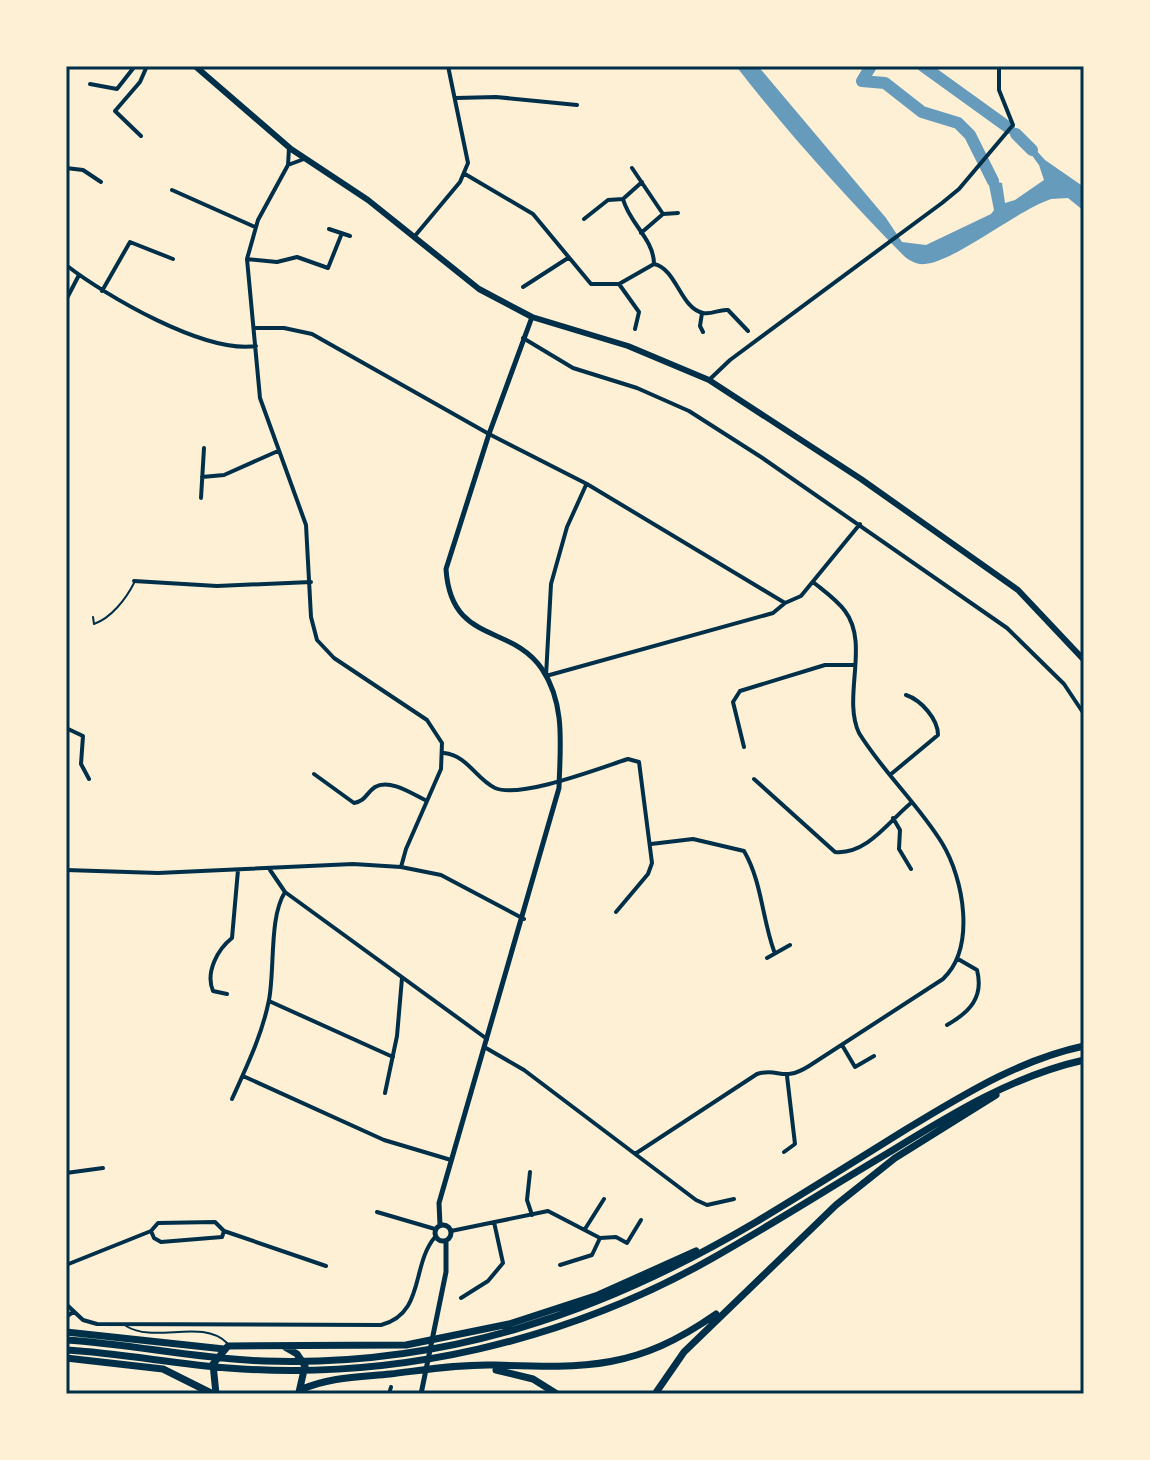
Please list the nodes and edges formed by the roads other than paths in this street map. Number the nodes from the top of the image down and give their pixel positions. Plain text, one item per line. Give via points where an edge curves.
1 (135, 66) edge
2 (147, 66) edge
3 (195, 66) edge
4 (448, 66) edge
5 (999, 66) edge
6 (90, 84) dead end
7 (456, 98) junction
8 (577, 105) dead end
9 (141, 136) dead end
10 (289, 147) junction
11 (67, 159) edge
12 (305, 159) junction
13 (288, 165) junction
14 (67, 168) edge
15 (632, 168) dead end
16 (465, 174) junction
17 (101, 182) dead end
18 (642, 182) junction
19 (172, 190) dead end
20 (623, 199) junction
21 (678, 213) dead end
22 (663, 214) junction
23 (584, 219) dead end
24 (255, 227) junction
25 (329, 229) dead end
26 (342, 233) junction
27 (641, 233) junction
28 (350, 236) dead end
29 (414, 237) junction
30 (568, 258) junction
31 (173, 259) dead end
32 (247, 259) junction
33 (654, 264) junction
34 (66, 265) edge
35 (328, 268) junction
36 (79, 275) junction
37 (325, 277) dead end
38 (619, 284) junction
39 (523, 287) dead end
40 (102, 291) junction
41 (66, 300) edge
42 (702, 313) junction
43 (532, 317) junction
44 (254, 328) junction
45 (635, 329) dead end
46 (748, 331) dead end
47 (703, 332) dead end
48 (523, 338) junction
49 (256, 346) junction
50 (709, 380) junction
51 (489, 434) junction
52 (204, 448) dead end
53 (278, 451) junction
54 (202, 477) junction
55 (587, 484) junction
56 (201, 498) dead end
57 (860, 524) junction
58 (134, 581) joint
59 (311, 582) junction
60 (813, 582) junction
61 (785, 603) junction
62 (93, 617) dead end
63 (1084, 660) edge
64 (854, 665) junction
65 (546, 676) junction
66 (906, 695) dead end
67 (1084, 714) edge
68 (66, 728) edge
69 (744, 747) dead end
70 (444, 753) junction
71 (314, 774) dead end
72 (890, 775) junction
73 (89, 779) dead end
74 (754, 779) dead end
75 (559, 780) junction
76 (427, 801) junction
77 (911, 803) junction
78 (893, 818) junction
79 (651, 844) junction
80 (401, 867) junction
81 (911, 869) dead end
82 (66, 870) edge
83 (238, 870) junction
84 (270, 870) junction
85 (285, 892) junction
86 (616, 912) dead end
87 (524, 919) junction
88 (790, 945) dead end
89 (774, 951) junction
90 (767, 958) dead end
91 (958, 959) junction
92 (402, 978) junction
93 (227, 994) dead end
94 (269, 1001) junction
95 (947, 1025) dead end
96 (488, 1039) junction
97 (842, 1045) junction
98 (1084, 1046) edge
99 (486, 1048) junction
100 (874, 1056) dead end
101 (393, 1057) junction
102 (1084, 1060) edge
103 (243, 1076) junction
104 (787, 1076) junction
105 (1014, 1084) junction
106 (385, 1093) dead end
107 (232, 1099) dead end
108 (784, 1152) dead end
109 (635, 1154) junction
110 (451, 1160) junction
111 (103, 1168) dead end
112 (530, 1172) dead end
113 (66, 1173) edge
114 (604, 1199) dead end
115 (734, 1199) dead end
116 (377, 1212) dead end
117 (532, 1215) junction
118 (641, 1220) dead end
119 (494, 1222) junction
120 (438, 1227) junction
121 (585, 1229) junction
122 (151, 1231) junction
123 (224, 1231) junction
124 (451, 1231) junction
125 (731, 1236) junction
126 (435, 1237) junction
127 (600, 1238) junction
128 (446, 1241) junction
129 (66, 1265) edge
130 (560, 1265) dead end
131 (326, 1266) dead end
132 (743, 1292) junction
133 (461, 1298) dead end
134 (66, 1304) edge
135 (73, 1312) junction
136 (66, 1317) edge
137 (125, 1325) junction
138 (66, 1332) edge
139 (66, 1340) edge
140 (284, 1346) junction
141 (224, 1349) junction
142 (66, 1350) edge
143 (66, 1358) edge
144 (466, 1367) junction
145 (391, 1387) dead end
146 (301, 1389) edge
147 (79, 1394) edge
148 (93, 1394) edge
149 (214, 1394) edge
150 (389, 1394) edge
151 (421, 1394) edge
152 (557, 1394) edge
153 (655, 1394) edge

1 - 6 street via 117,89
2 - 9 street via 115,111
3 - 10 main road
4 - 7 street
5 - 50 street via 999,90 1013,125 959,189
7 - 8 street
7 - 16 street via 468,149
10 - 12 main road
10 - 13 street
11 - 14 street
12 - 13 street
12 - 29 main road
13 - 24 street
14 - 17 street via 88,172
15 - 18 street
16 - 29 street
16 - 30 street via 528,210
18 - 20 street
18 - 22 street
19 - 24 street
20 - 23 street via 608,200
20 - 27 street
21 - 22 street
22 - 27 street
24 - 32 street
25 - 26 street
26 - 28 street
26 - 35 street
27 - 33 street
29 - 43 main road via 479,289
30 - 38 street via 591,284
30 - 39 street
31 - 40 street via 130,242
32 - 35 street via 277,262 297,257
32 - 44 street
33 - 38 street
33 - 42 street
34 - 36 street
35 - 37 street
36 - 40 street
36 - 41 street
38 - 45 street via 639,312
40 - 49 street via 178,328
42 - 46 street via 728,310
42 - 47 street
43 - 48 street
43 - 50 main road via 628,346
44 - 49 street
44 - 51 street via 312,334
48 - 51 street
48 - 57 street via 573,368 689,411
49 - 53 street via 260,398
50 - 63 main road via 1018,590
51 - 55 street
51 - 65 street via 446,569 447,588 461,614 532,659
52 - 54 street
53 - 54 street via 224,475
53 - 59 street via 306,525
54 - 56 street
55 - 61 street
55 - 65 street via 567,527 551,584
57 - 60 street
57 - 67 street via 1007,628 1064,684
58 - 59 street via 217,586
58 - 62 lane via 99,623 94,624
59 - 70 street via 312,624 322,647 427,720 439,734
60 - 61 street
60 - 64 street via 850,619
61 - 65 street via 773,613
64 - 69 street via 825,665 740,691 733,702
64 - 72 street via 857,727
65 - 75 street via 560,722
66 - 72 street via 917,699 938,735
68 - 73 street via 83,736 81,764
70 - 75 street via 460,758 499,789 528,790
70 - 76 street
71 - 76 street via 354,803 386,785
72 - 77 street
74 - 78 street via 835,852 858,849
75 - 79 street via 637,760
75 - 87 street
76 - 80 street
77 - 78 street
77 - 91 street via 943,845 954,876 962,911
78 - 81 street via 900,830 899,849
79 - 86 street via 651,869
79 - 89 street via 693,839 744,851
80 - 84 street via 336,864
80 - 87 street via 441,875
82 - 83 street
83 - 84 street
83 - 93 street via 232,938 219,948 209,983 213,991
84 - 85 street
85 - 92 street
85 - 94 street via 276,906
87 - 96 street
88 - 89 street
89 - 90 street
91 - 95 street via 977,970 978,995 967,1013
91 - 97 street via 943,979
92 - 96 street
92 - 101 street
94 - 101 street
94 - 103 street
96 - 99 street
97 - 100 street via 855,1067
97 - 104 street
98 - 125 highway via 1036,1060 969,1091
99 - 109 street via 524,1070
99 - 110 street
101 - 106 street
102 - 105 highway
103 - 107 street
103 - 110 street via 384,1140
104 - 108 street via 795,1144
104 - 109 street via 765,1071 752,1076
105 - 132 highway via 874,1174
105 - 142 highway via 944,1118 683,1274 621,1304 524,1338 407,1362 304,1370 228,1368
109 - 115 street via 707,1205
110 - 120 street
111 - 113 street
112 - 117 street via 527,1200
114 - 121 street
116 - 120 street
117 - 119 street
117 - 121 street via 548,1211
118 - 127 street via 627,1243
119 - 124 street
119 - 133 street via 503,1263 488,1281
120 - 124 street
120 - 126 street
121 - 127 street
122 - 123 street via 161,1222 219,1223
122 - 123 street via 161,1242 217,1240
122 - 129 street
123 - 131 street
124 - 128 street
125 - 139 highway via 665,1272 563,1316 423,1351 361,1359 263,1361
125 - 140 highway via 598,1295 509,1324 406,1345
126 - 128 street
126 - 137 street via 423,1256 408,1310 388,1323
127 - 130 street via 592,1255
128 - 151 street via 446,1272
132 - 144 highway via 686,1333 626,1359 579,1368
132 - 153 highway via 684,1352
134 - 135 street
135 - 136 street
135 - 137 street via 97,1324
137 - 141 lane via 143,1333 217,1335
138 - 141 highway
140 - 141 highway
140 - 146 highway via 305,1366
141 - 149 highway via 213,1364
143 - 149 highway via 163,1369
144 - 146 highway via 327,1380
144 - 152 highway via 518,1374
145 - 150 street
147 - 148 street

